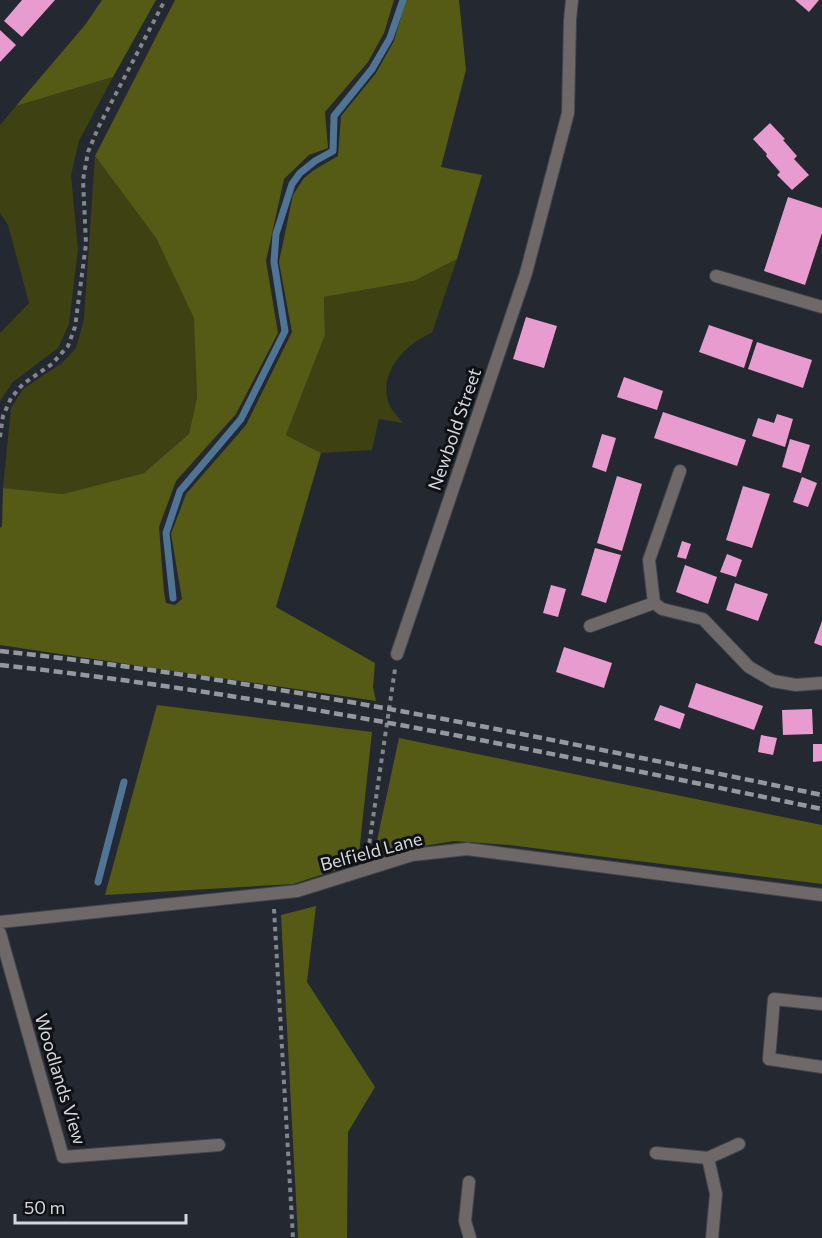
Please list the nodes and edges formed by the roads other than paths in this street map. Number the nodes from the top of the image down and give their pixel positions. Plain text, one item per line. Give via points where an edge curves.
1 (572, 0) edge
2 (716, 276) dead end
3 (822, 307) edge
4 (680, 471) dead end
5 (654, 603) junction
6 (590, 626) dead end
7 (397, 654) road end
8 (822, 683) edge
9 (822, 895) edge
10 (0, 922) edge
11 (0, 933) edge
12 (822, 1004) edge
13 (822, 1067) edge
14 (739, 1144) dead end
15 (219, 1145) dead end
16 (656, 1154) dead end
17 (708, 1158) junction
18 (469, 1182) dead end
19 (470, 1238) edge
20 (712, 1238) edge

1 - 7 street, Newbold Street via 568,113 526,273
2 - 3 street
4 - 5 street via 649,560
5 - 6 street
5 - 8 street via 662,609 703,620 748,667 773,681 796,685
9 - 10 street, Belfield Lane via 466,849 412,855 297,891
11 - 15 street, Woodlands View via 63,1157
12 - 13 street via 774,999 769,1059
14 - 17 street
16 - 17 street
17 - 20 street via 716,1194
18 - 19 street via 465,1221

